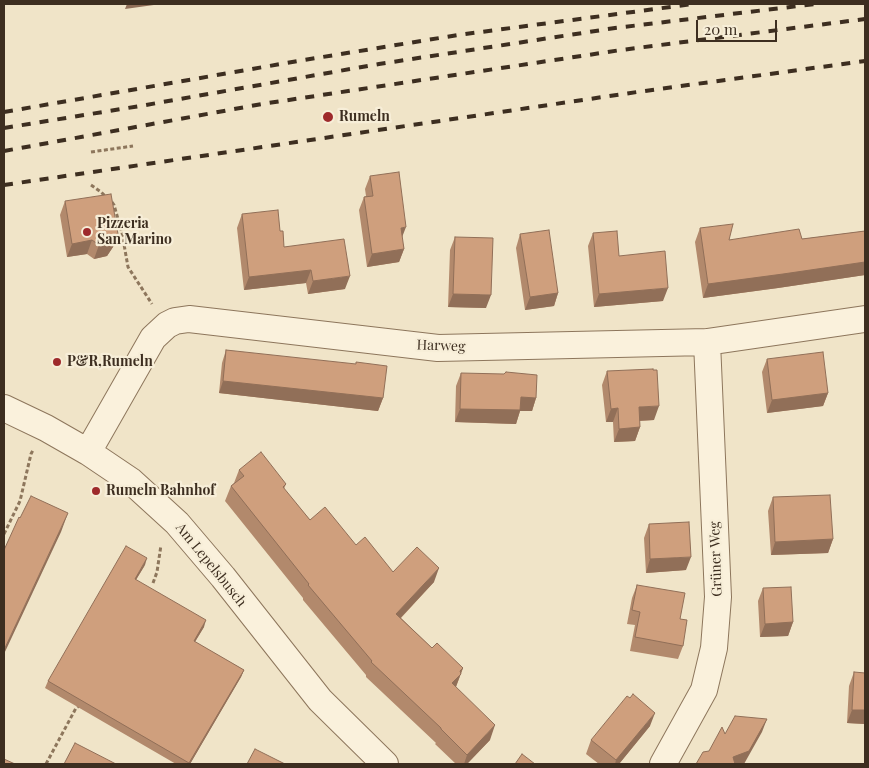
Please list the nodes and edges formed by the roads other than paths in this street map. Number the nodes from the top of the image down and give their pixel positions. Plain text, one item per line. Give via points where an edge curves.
1 (865, 319) edge
2 (707, 342) junction
3 (4, 408) edge
4 (88, 452) junction
5 (384, 764) edge
6 (663, 764) edge

1 - 2 street, Harweg
2 - 4 street, Harweg via 438,348 189,319 175,321 154,338
2 - 6 street, Grüner Weg via 718,597 714,648 704,690
3 - 4 street, Am Lepelsbusch
4 - 5 street, Am Lepelsbusch via 131,481 177,523 320,700

